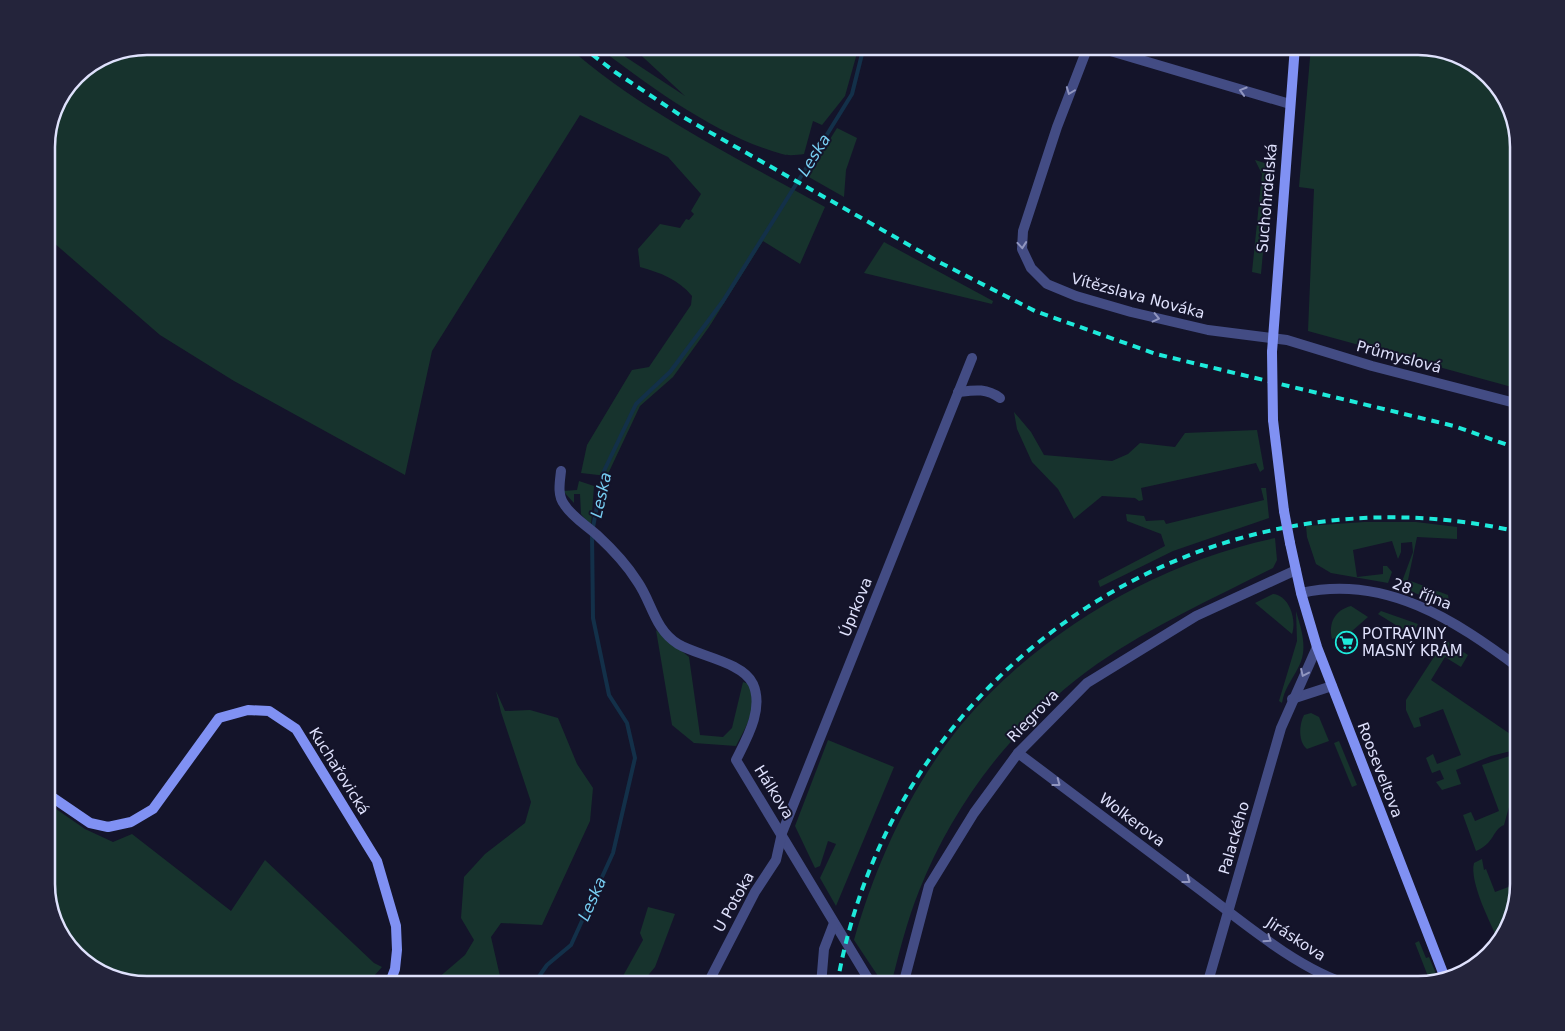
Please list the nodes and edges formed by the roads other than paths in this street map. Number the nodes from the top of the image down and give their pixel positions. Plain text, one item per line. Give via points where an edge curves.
1 (1084, 55) edge
2 (1118, 55) edge
3 (1295, 55) edge
4 (1290, 104) junction
5 (1272, 338) junction
6 (972, 358) dead end
7 (958, 392) junction
8 (1000, 398) dead end
9 (1510, 402) edge
10 (1273, 420) joint
11 (561, 471) dead end
12 (1296, 570) junction
13 (1301, 594) junction
14 (1317, 647) junction
15 (1510, 662) edge
16 (1332, 686) junction
17 (1292, 700) junction
18 (1018, 753) junction
19 (55, 799) edge
20 (782, 833) junction
21 (1228, 911) junction
22 (834, 923) junction
23 (1443, 973) edge
24 (392, 976) edge
25 (712, 976) edge
26 (822, 976) edge
27 (866, 976) edge
28 (905, 976) edge
29 (1210, 976) edge
30 (1326, 976) edge

1 -> 5 street, Vítězslava Nováka via 1022,238 1024,256 1036,275 1060,290 1131,312 1208,330
4 -> 2 street
3 - 4 main road, Suchohrdelská
4 - 5 main road, Suchohrdelská
5 - 9 street, Průmyslová
5 - 10 main road, Suchohrdelská, bridge
6 - 7 street, Úprkova
7 - 8 street via 982,389
7 - 20 street, Úprkova
10 - 12 main road, Rooseveltova, bridge via 1284,511
11 - 20 street, Hálkova via 562,503 599,537 638,581 662,628 677,643 746,673 757,703 750,731 736,760
12 - 13 main road, Rooseveltova
12 - 18 street, Riegrova via 1196,616 1087,683
13 - 14 main road, Rooseveltova
13 - 15 street, 28. října via 1336,587 1364,590 1423,607 1452,621
14 - 16 main road, Rooseveltova
14 -> 17 street, Palackého
16 - 17 street
16 - 23 main road, Rooseveltova
17 - 21 street, Palackého
18 -> 21 street, Wolkerova
18 - 28 street, Riegrova via 974,813 929,886
19 - 24 main road, Kuchařovická via 90,822 108,827 131,822 152,809 219,718 248,710 269,711 296,729 377,861 396,926 397,950
20 - 22 street, Hálkova
20 - 25 street, U Potoka via 776,860 755,892
21 - 29 street, Palackého
21 -> 30 street, Jiráskova
22 - 26 street via 824,949
22 - 27 street, Hálkova

